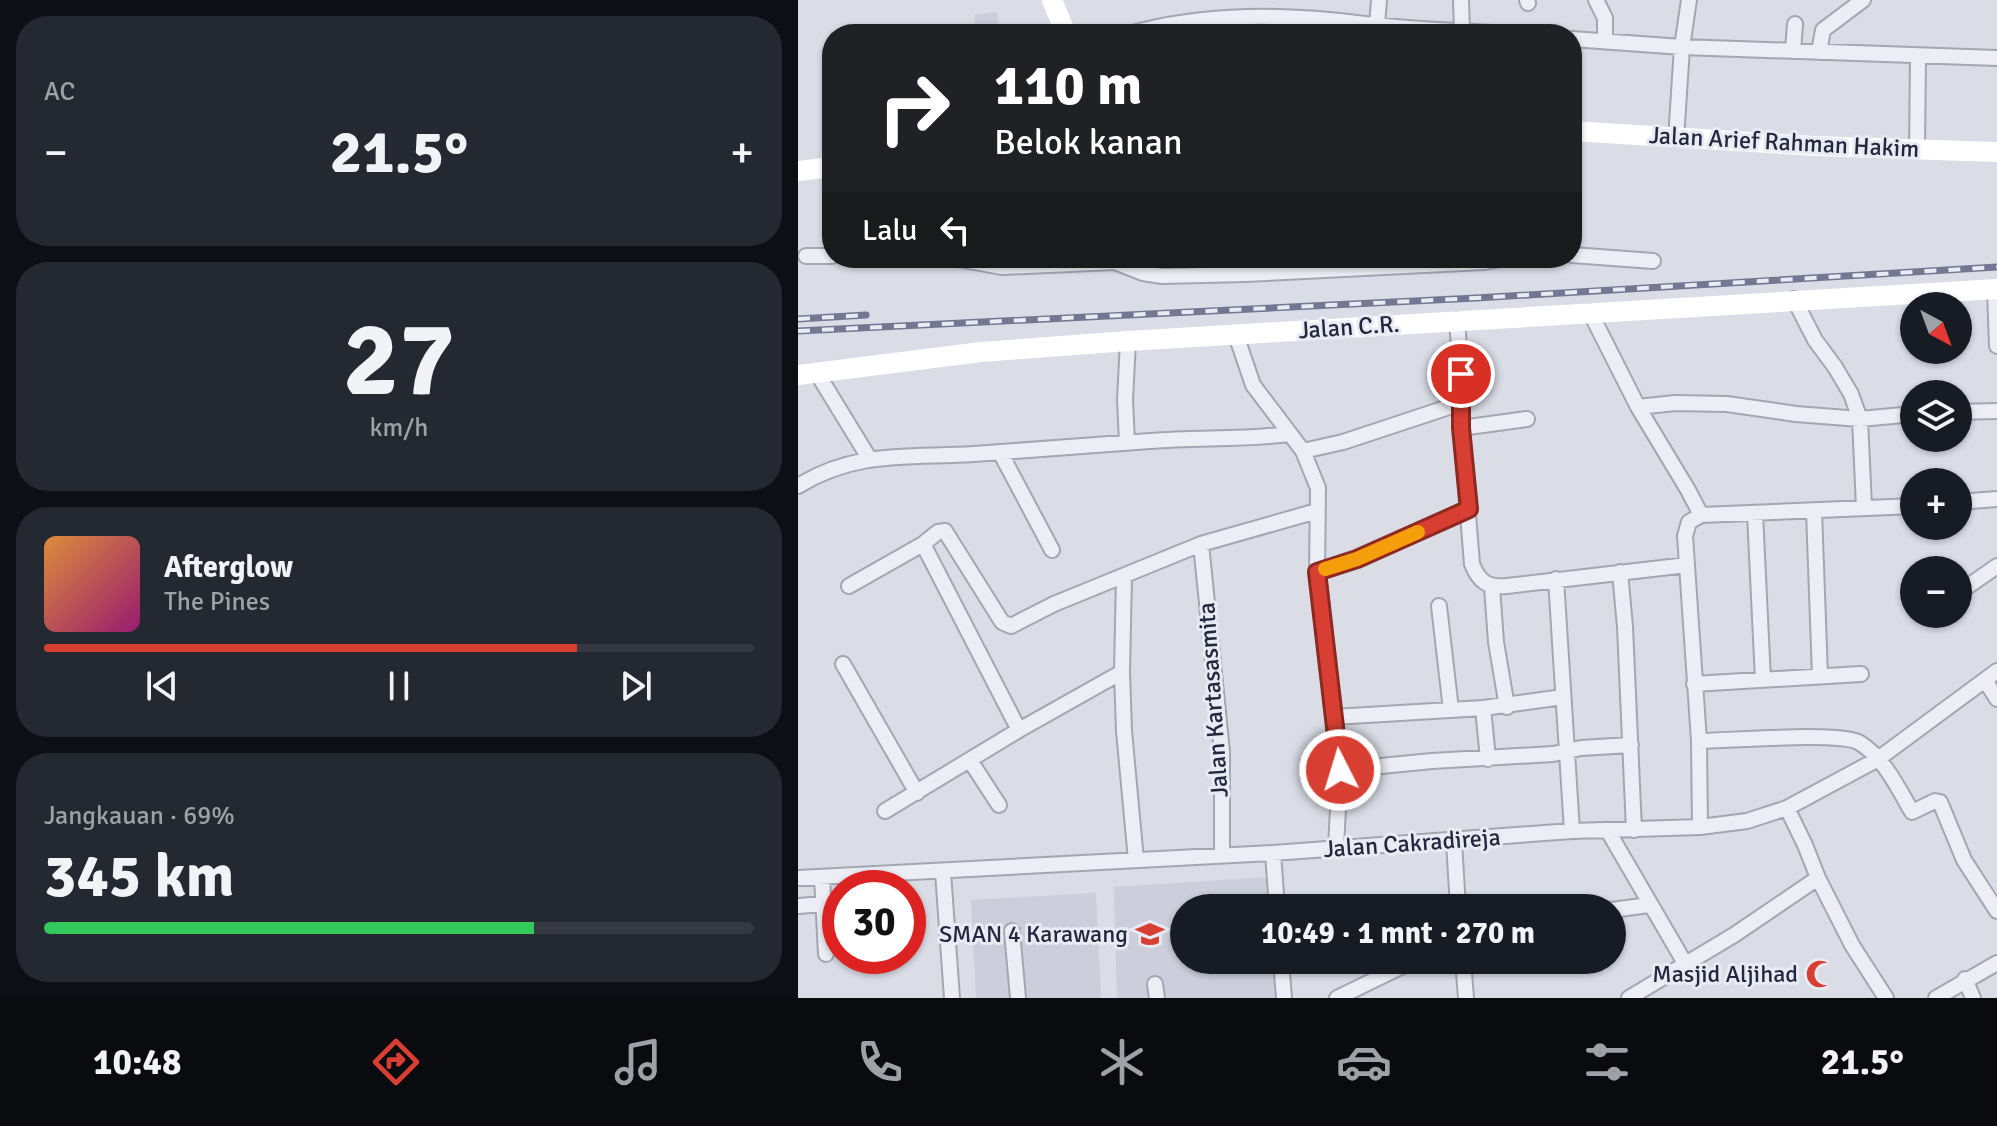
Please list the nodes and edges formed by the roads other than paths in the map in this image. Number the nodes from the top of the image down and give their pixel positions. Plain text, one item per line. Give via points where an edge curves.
1 (1379, 0) edge
2 (1461, 0) edge
3 (1596, 0) edge
4 (1689, 0) edge
5 (1863, 0) edge
6 (1057, 1) edge
7 (1063, 24) edge
8 (1184, 24) edge
9 (1354, 24) edge
10 (1370, 24) edge
11 (1462, 24) edge
12 (1795, 24) dead end
13 (1582, 40) edge
14 (1605, 41) junction
15 (1682, 47) junction
16 (1793, 51) junction
17 (1819, 52) junction
18 (1918, 57) junction
19 (1997, 58) edge
20 (1582, 132) edge
21 (1676, 139) junction
22 (1917, 149) junction
23 (1997, 152) edge
24 (822, 168) edge
25 (798, 171) edge
26 (806, 256) dead end
27 (822, 256) edge
28 (1582, 256) edge
29 (1653, 261) dead end
30 (1146, 268) edge
31 (1246, 268) edge
32 (1365, 268) edge
33 (1246, 274) junction
34 (1996, 289) edge
35 (1794, 299) junction
36 (1590, 312) junction
37 (1457, 320) junction
38 (1236, 335) junction
39 (1128, 341) junction
40 (1997, 346) edge
41 (808, 374) edge
42 (1461, 403) junction
43 (1638, 407) junction
44 (1997, 411) edge
45 (1972, 412) edge
46 (1900, 415) edge
47 (1527, 419) dead end
48 (1860, 419) junction
49 (1461, 428) junction
50 (1289, 434) junction
51 (1127, 443) junction
52 (1303, 451) junction
53 (1000, 452) junction
54 (869, 458) junction
55 (798, 486) edge
56 (1997, 499) edge
57 (1972, 501) edge
58 (1900, 506) edge
59 (1864, 507) junction
60 (1469, 509) junction
61 (1317, 511) junction
62 (1814, 511) junction
63 (1755, 514) junction
64 (1701, 515) junction
65 (923, 544) junction
66 (1201, 544) junction
67 (1052, 550) dead end
68 (1687, 565) junction
69 (1997, 566) edge
70 (1317, 572) junction
71 (1620, 572) junction
72 (1124, 577) junction
73 (1556, 579) junction
74 (1972, 584) edge
75 (849, 586) dead end
76 (1492, 587) junction
77 (1439, 606) dead end
78 (843, 664) dead end
79 (1122, 672) junction
80 (1861, 674) dead end
81 (1820, 676) junction
82 (1991, 676) edge
83 (1763, 680) junction
84 (1694, 684) junction
85 (1563, 697) junction
86 (1997, 699) edge
87 (1507, 707) junction
88 (1483, 708) junction
89 (1451, 710) junction
90 (1334, 717) junction
91 (1019, 730) junction
92 (1699, 741) junction
93 (1631, 745) junction
94 (1566, 752) junction
95 (1488, 759) junction
96 (1878, 759) junction
97 (971, 762) junction
98 (1340, 770) junction
99 (917, 793) junction
100 (999, 805) dead end
101 (1787, 808) junction
102 (885, 811) dead end
103 (1700, 827) junction
104 (1634, 830) junction
105 (1572, 831) junction
106 (1608, 831) junction
107 (1454, 841) junction
108 (1336, 847) junction
109 (1273, 853) junction
110 (1222, 855) junction
111 (1136, 860) junction
112 (943, 872) junction
113 (926, 873) edge
114 (822, 877) edge
115 (798, 878) edge
116 (1818, 878) junction
117 (1276, 894) edge
118 (1457, 894) edge
119 (822, 904) edge
120 (1649, 905) junction
121 (798, 906) edge
122 (1626, 908) edge
123 (1997, 911) edge
124 (1012, 931) dead end
125 (1997, 963) edge
126 (1686, 965) junction
127 (1282, 974) edge
128 (1386, 974) edge
129 (1464, 974) edge
130 (1965, 979) junction
131 (952, 998) edge
132 (1018, 998) edge
133 (1284, 998) edge
134 (1337, 998) edge
135 (1466, 998) edge
136 (1629, 998) edge
137 (1886, 998) edge
138 (1936, 998) edge
139 (1973, 998) edge

1 - 10 street
2 - 11 street
3 - 14 street via 1605,18
4 - 15 street
5 - 17 street via 1823,30
6 - 7 street
8 - 9 street via 1226,16
12 - 16 street
13 - 14 street
14 - 15 street
15 - 16 street
15 - 21 street
16 - 17 street
17 - 18 street
18 - 19 street
18 - 22 street
20 - 21 street, Jalan Arief Rahman Hakim
21 - 22 street, Jalan Arief Rahman Hakim
22 - 23 street, Jalan Arief Rahman Hakim
24 - 25 street
26 - 27 street
28 - 29 street
30 - 33 street via 1162,276
31 - 33 street
32 - 33 street
34 - 35 street, Jalan C.R.
34 - 40 street
35 - 36 street, Jalan C.R.
35 - 48 street via 1851,394
36 - 37 street, Jalan C.R.
36 - 43 street
37 - 38 street, Jalan C.R.
37 - 42 street
38 - 39 street, Jalan C.R.
38 - 50 street via 1253,385
39 - 41 street, Jalan C.R. via 981,352
39 - 51 street
41 - 54 street
42 - 49 street
42 - 52 street
43 - 48 street via 1727,404
43 - 64 street
44 - 45 street
46 - 48 street
47 - 49 street
48 - 59 street
49 - 60 street
50 - 51 street
50 - 52 street
51 - 53 street
52 - 61 street via 1318,488
53 - 54 street
53 - 67 street
54 - 55 street via 829,469
56 - 57 street
58 - 59 street
59 - 62 street
60 - 70 street
60 - 76 street via 1473,568
61 - 66 street
61 - 70 street
62 - 63 street
62 - 81 street
63 - 64 street
63 - 83 street
64 - 68 street via 1686,527
65 - 72 street via 938,532 947,533 1005,625 1011,626
65 - 75 street
65 - 91 street
66 - 72 street
66 - 110 street, Jalan Kartasasmita via 1222,752
68 - 71 street
68 - 84 street
69 - 74 street
70 - 90 street
71 - 73 street
71 - 93 street
72 - 79 street
73 - 76 street
73 - 85 street
76 - 87 street
77 - 89 street
78 - 99 street
79 - 91 street
79 - 111 street
80 - 81 street
81 - 83 street
82 - 86 street
82 - 96 street, Jalan Cakradireja
83 - 84 street
84 - 92 street
85 - 87 street
85 - 94 street
87 - 88 street
88 - 89 street
88 - 95 street
89 - 90 street
90 - 98 street
91 - 97 street
92 - 96 street via 1847,738
92 - 103 street
93 - 94 street
93 - 104 street
94 - 95 street
94 - 105 street
95 - 98 street
96 - 101 street, Jalan Cakradireja
96 - 123 street via 1912,812 1940,802 1964,860
97 - 99 street
97 - 100 street
98 - 108 street
99 - 102 street
101 - 103 street, Jalan Cakradireja via 1747,821
101 - 116 street
103 - 104 street, Jalan Cakradireja
104 - 106 street, Jalan Cakradireja
105 - 106 street, Jalan Cakradireja
105 - 107 street, Jalan Cakradireja
106 - 120 street
107 - 108 street, Jalan Cakradireja
107 - 118 street
108 - 109 street, Jalan Cakradireja
109 - 110 street, Jalan Cakradireja
109 - 117 street
110 - 111 street, Jalan Cakradireja
111 - 112 street, Jalan Cakradireja
112 - 113 street, Jalan Cakradireja
112 - 131 street
114 - 115 street, Jalan Cakradireja
116 - 126 street
116 - 137 street
119 - 121 street
120 - 122 street
120 - 126 street
124 - 132 street
125 - 130 street
126 - 136 street
127 - 133 street
128 - 134 street
129 - 135 street
130 - 138 street
130 - 139 street

